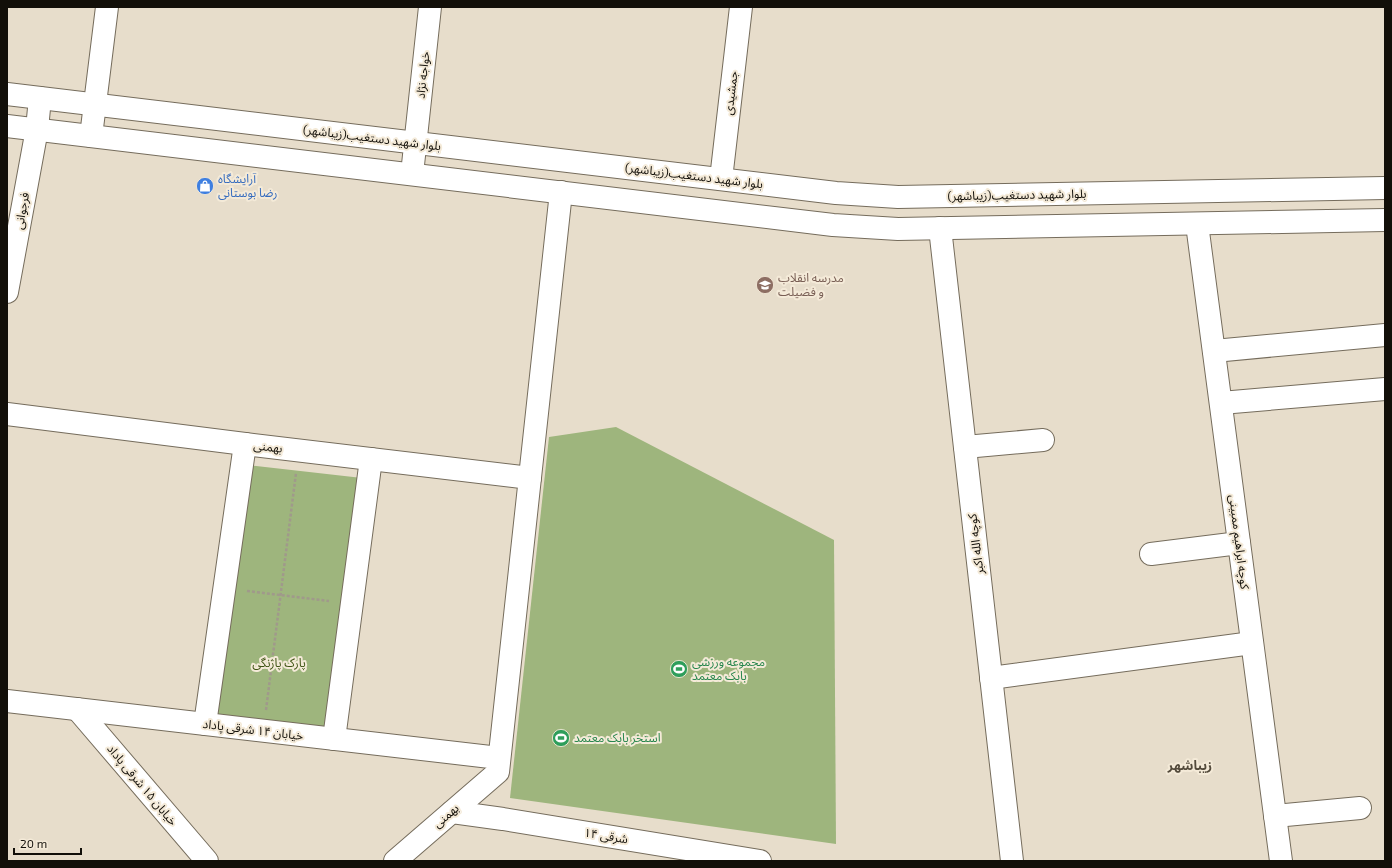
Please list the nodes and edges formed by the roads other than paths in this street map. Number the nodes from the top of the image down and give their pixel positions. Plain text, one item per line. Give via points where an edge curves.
1 (107, 7) edge
2 (430, 7) edge
3 (741, 7) edge
4 (7, 94) edge
5 (40, 98) junction
6 (95, 104) junction
7 (7, 126) edge
8 (37, 129) junction
9 (91, 136) junction
10 (415, 143) junction
11 (412, 174) junction
12 (721, 179) junction
13 (1385, 188) edge
14 (1328, 189) junction
15 (561, 192) junction
16 (836, 193) junction
17 (1385, 220) edge
18 (1328, 221) junction
19 (1198, 224) junction
20 (833, 225) junction
21 (940, 228) junction
22 (7, 292) edge
23 (1385, 335) edge
24 (1214, 351) junction
25 (1385, 389) edge
26 (1221, 403) junction
27 (7, 414) edge
28 (1042, 440) dead end
29 (246, 444) junction
30 (965, 447) junction
31 (371, 459) junction
32 (530, 478) junction
33 (1240, 543) junction
34 (1151, 554) dead end
35 (1252, 643) junction
36 (992, 678) junction
37 (7, 701) edge
38 (77, 709) junction
39 (205, 724) junction
40 (334, 739) junction
41 (498, 765) junction
42 (1360, 808) dead end
43 (452, 812) junction
44 (1275, 816) junction
45 (206, 861) edge
46 (395, 861) edge
47 (760, 861) edge
48 (1012, 861) edge
49 (1281, 861) edge

1 - 6 street
2 - 10 street, خواجه نژاد
3 - 12 street, جمشیدی
4 - 5 street, بلوار شهید دستغیب(زیباشهر)
5 - 6 street, بلوار شهید دستغیب(زیباشهر)
5 - 8 street, فرجوانی
6 - 9 street
6 - 10 street, بلوار شهید دستغیب(زیباشهر)
7 - 8 street
8 - 9 street
8 - 22 street, فرجوانی
9 - 11 street
10 - 11 street, خواجه نژاد
10 - 12 street, بلوار شهید دستغیب(زیباشهر)
11 - 15 street
12 - 16 street, بلوار شهید دستغیب(زیباشهر)
13 - 14 street, بلوار شهید دستغیب(زیباشهر)
14 - 16 street, بلوار شهید دستغیب(زیباشهر) via 898,197
14 - 18 street
15 - 20 street
15 - 32 street
16 - 20 street
17 - 18 street
18 - 19 street
19 - 21 street
19 - 24 street, کوچه ابراهیم ممبینی
20 - 21 street via 898,229
21 - 30 street, کوچه الله اکبر
23 - 24 street
24 - 26 street, کوچه ابراهیم ممبینی
25 - 26 street
26 - 33 street, کوچه ابراهیم ممبینی
27 - 29 street, بهمنی
28 - 30 street
29 - 31 street, بهمنی
29 - 39 street
30 - 36 street, کوچه الله اکبر
31 - 32 street, بهمنی
31 - 40 street
32 - 41 street
33 - 34 street
33 - 35 street, کوچه ابراهیم ممبینی
35 - 36 street
35 - 44 street, کوچه ابراهیم ممبینی
36 - 48 street, کوچه الله اکبر
37 - 38 street, خیابان ۱۴ شرقی پاداد
38 - 39 street, خیابان ۱۴ شرقی پاداد
38 - 45 street, خیابان ۱۵ شرقی پاداد
39 - 40 street, خیابان ۱۴ شرقی پاداد
40 - 41 street, خیابان ۱۴ شرقی پاداد
41 - 43 street, بهمنی
42 - 44 street
43 - 46 street, بهمنی
43 - 47 street, ۱۴ شرقی
44 - 49 street, کوچه ابراهیم ممبینی

